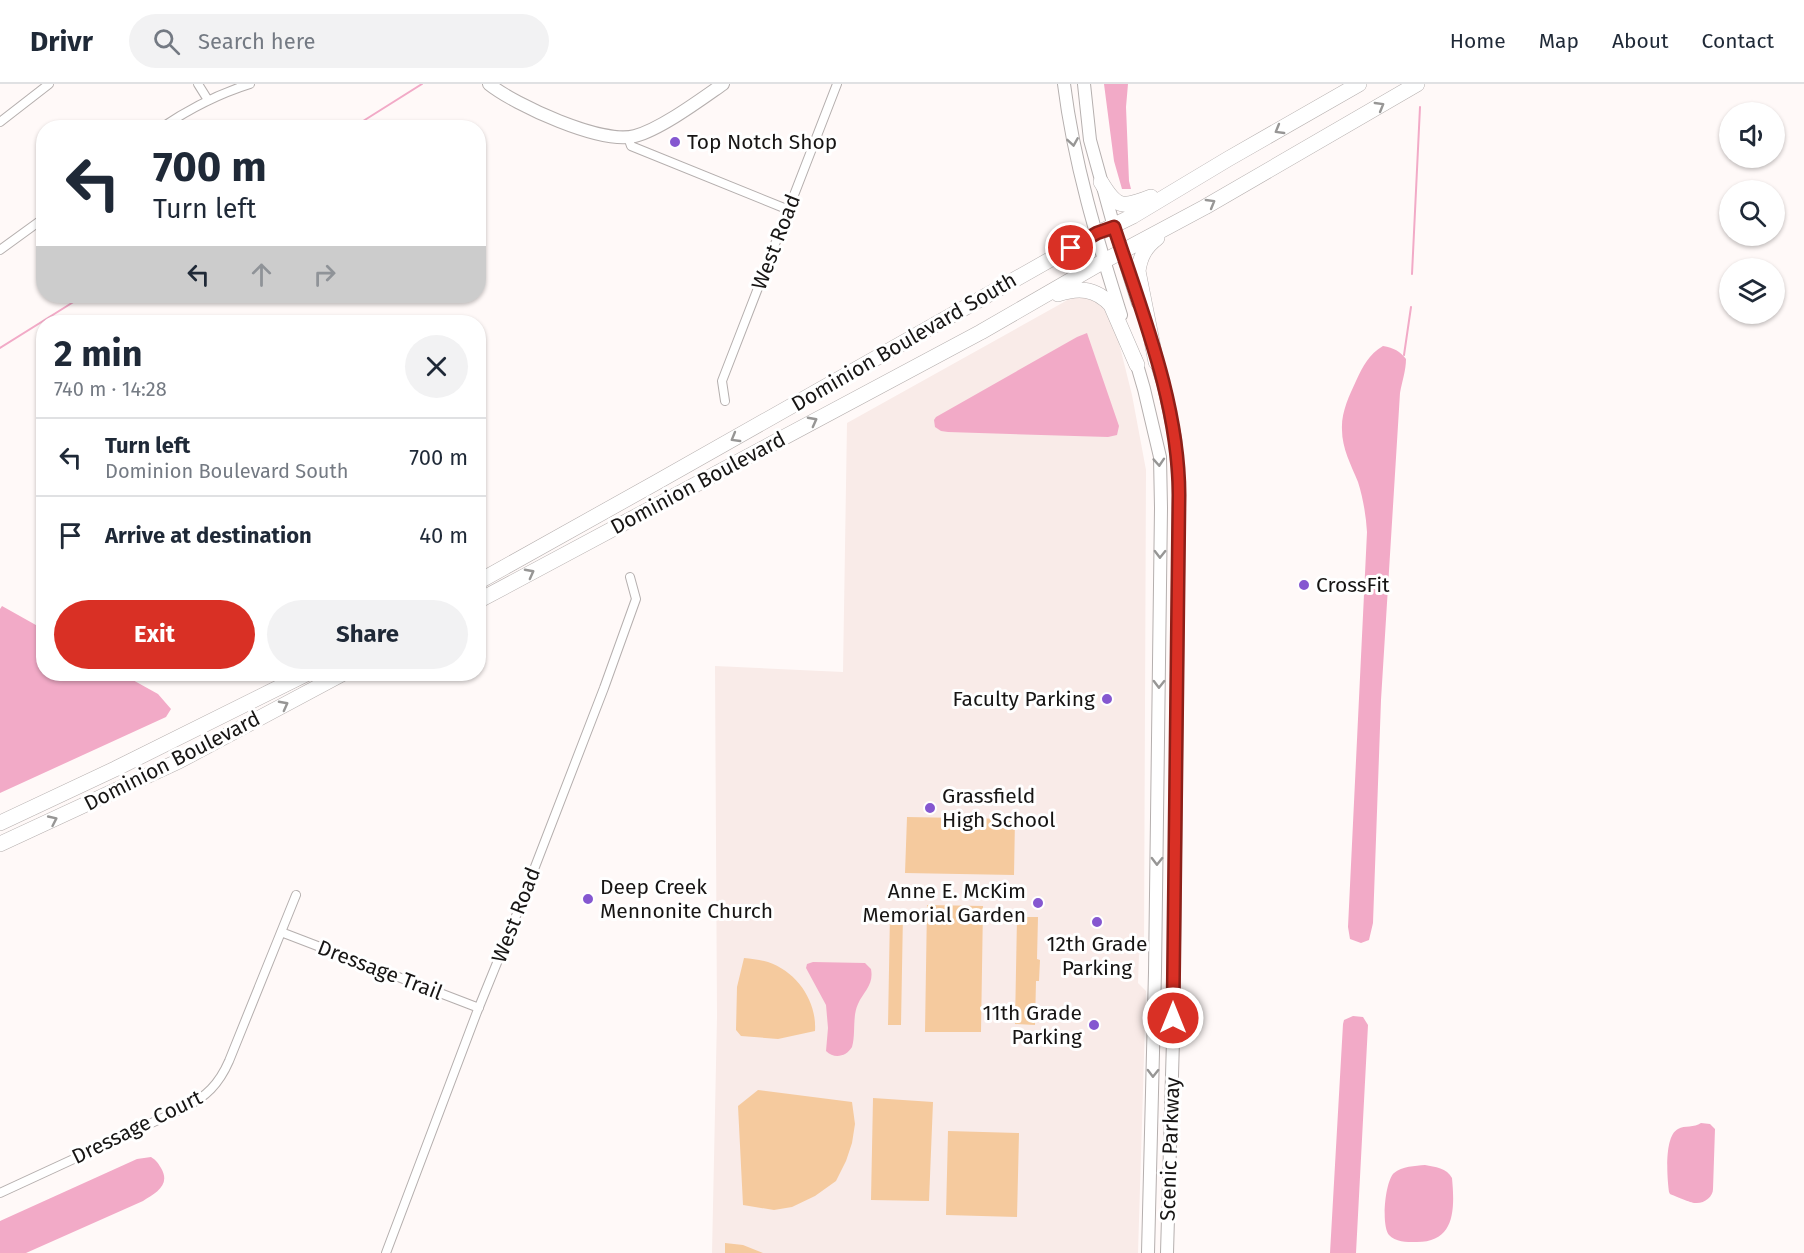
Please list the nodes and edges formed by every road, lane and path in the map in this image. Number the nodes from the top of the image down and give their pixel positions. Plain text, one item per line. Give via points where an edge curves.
1 (49, 84) edge
2 (198, 84) edge
3 (250, 84) edge
4 (489, 84) edge
5 (723, 84) edge
6 (837, 84) edge
7 (1064, 84) edge
8 (1084, 84) edge
9 (1359, 84) edge
10 (1417, 84) edge
11 (208, 100) junction
12 (174, 120) edge
13 (0, 122) edge
14 (628, 138) junction
15 (1201, 176) junction
16 (1101, 182) junction
17 (789, 210) junction
18 (1189, 216) junction
19 (36, 224) edge
20 (1114, 227) junction
21 (1097, 233) junction
22 (0, 250) edge
23 (1122, 252) junction
24 (1104, 261) junction
25 (1004, 318) junction
26 (981, 332) joint
27 (1156, 362) junction
28 (1137, 365) junction
29 (822, 389) junction
30 (725, 400) dead end
31 (833, 411) junction
32 (630, 577) dead end
33 (486, 578) edge
34 (486, 597) edge
35 (292, 681) edge
36 (329, 681) edge
37 (0, 823) edge
38 (0, 844) edge
39 (296, 895) dead end
40 (281, 932) junction
41 (479, 1008) junction
42 (0, 1193) edge
43 (387, 1253) edge
44 (1148, 1253) edge
45 (1167, 1253) edge

1 - 13 street
2 - 11 street
3 - 11 street
4 - 14 street via 514,100 569,124
5 - 14 street via 655,128
6 - 17 street, West Road
7 -> 21 street, Scenic Parkway via 1076,160
8 - 16 street, Scenic Parkway via 1090,140
9 -> 15 highway, Dominion Boulevard South
18 -> 10 highway, Dominion Boulevard South
11 - 12 street
14 - 17 street via 631,146
15 - 16 highway via 1132,205 1111,198
15 - 20 highway, Dominion Boulevard South
16 - 20 street, Scenic Parkway
17 - 30 street, West Road via 722,381
18 - 23 highway, Dominion Boulevard South
18 - 27 highway via 1150,243 1141,257 1140,285
19 - 22 street
20 - 21 highway, Dominion Boulevard South
20 - 23 street, Scenic Parkway
21 - 24 street, Scenic Parkway
21 - 29 highway, Dominion Boulevard South
23 - 24 highway, Dominion Boulevard South
23 - 27 street, Scenic Parkway
24 - 25 highway, Dominion Boulevard South
24 - 28 street, Scenic Parkway
25 - 26 highway, Dominion Boulevard South
25 - 28 highway via 1028,313 1072,290 1096,292 1111,305
26 - 31 highway, Dominion Boulevard
27 - 45 street, Scenic Parkway via 1175,438 1179,486
28 -> 44 street, Scenic Parkway via 1160,457 1161,518
29 - 31 highway
29 -> 33 highway, Dominion Boulevard South
34 -> 31 highway, Dominion Boulevard
32 - 41 street, West Road via 636,599
35 - 37 highway
38 -> 36 highway, Dominion Boulevard via 179,761
39 - 40 street, Dressage Court
40 - 41 street, Dressage Trail
40 - 42 street, Dressage Court via 225,1070 209,1092 184,1108
41 - 43 street, West Road

